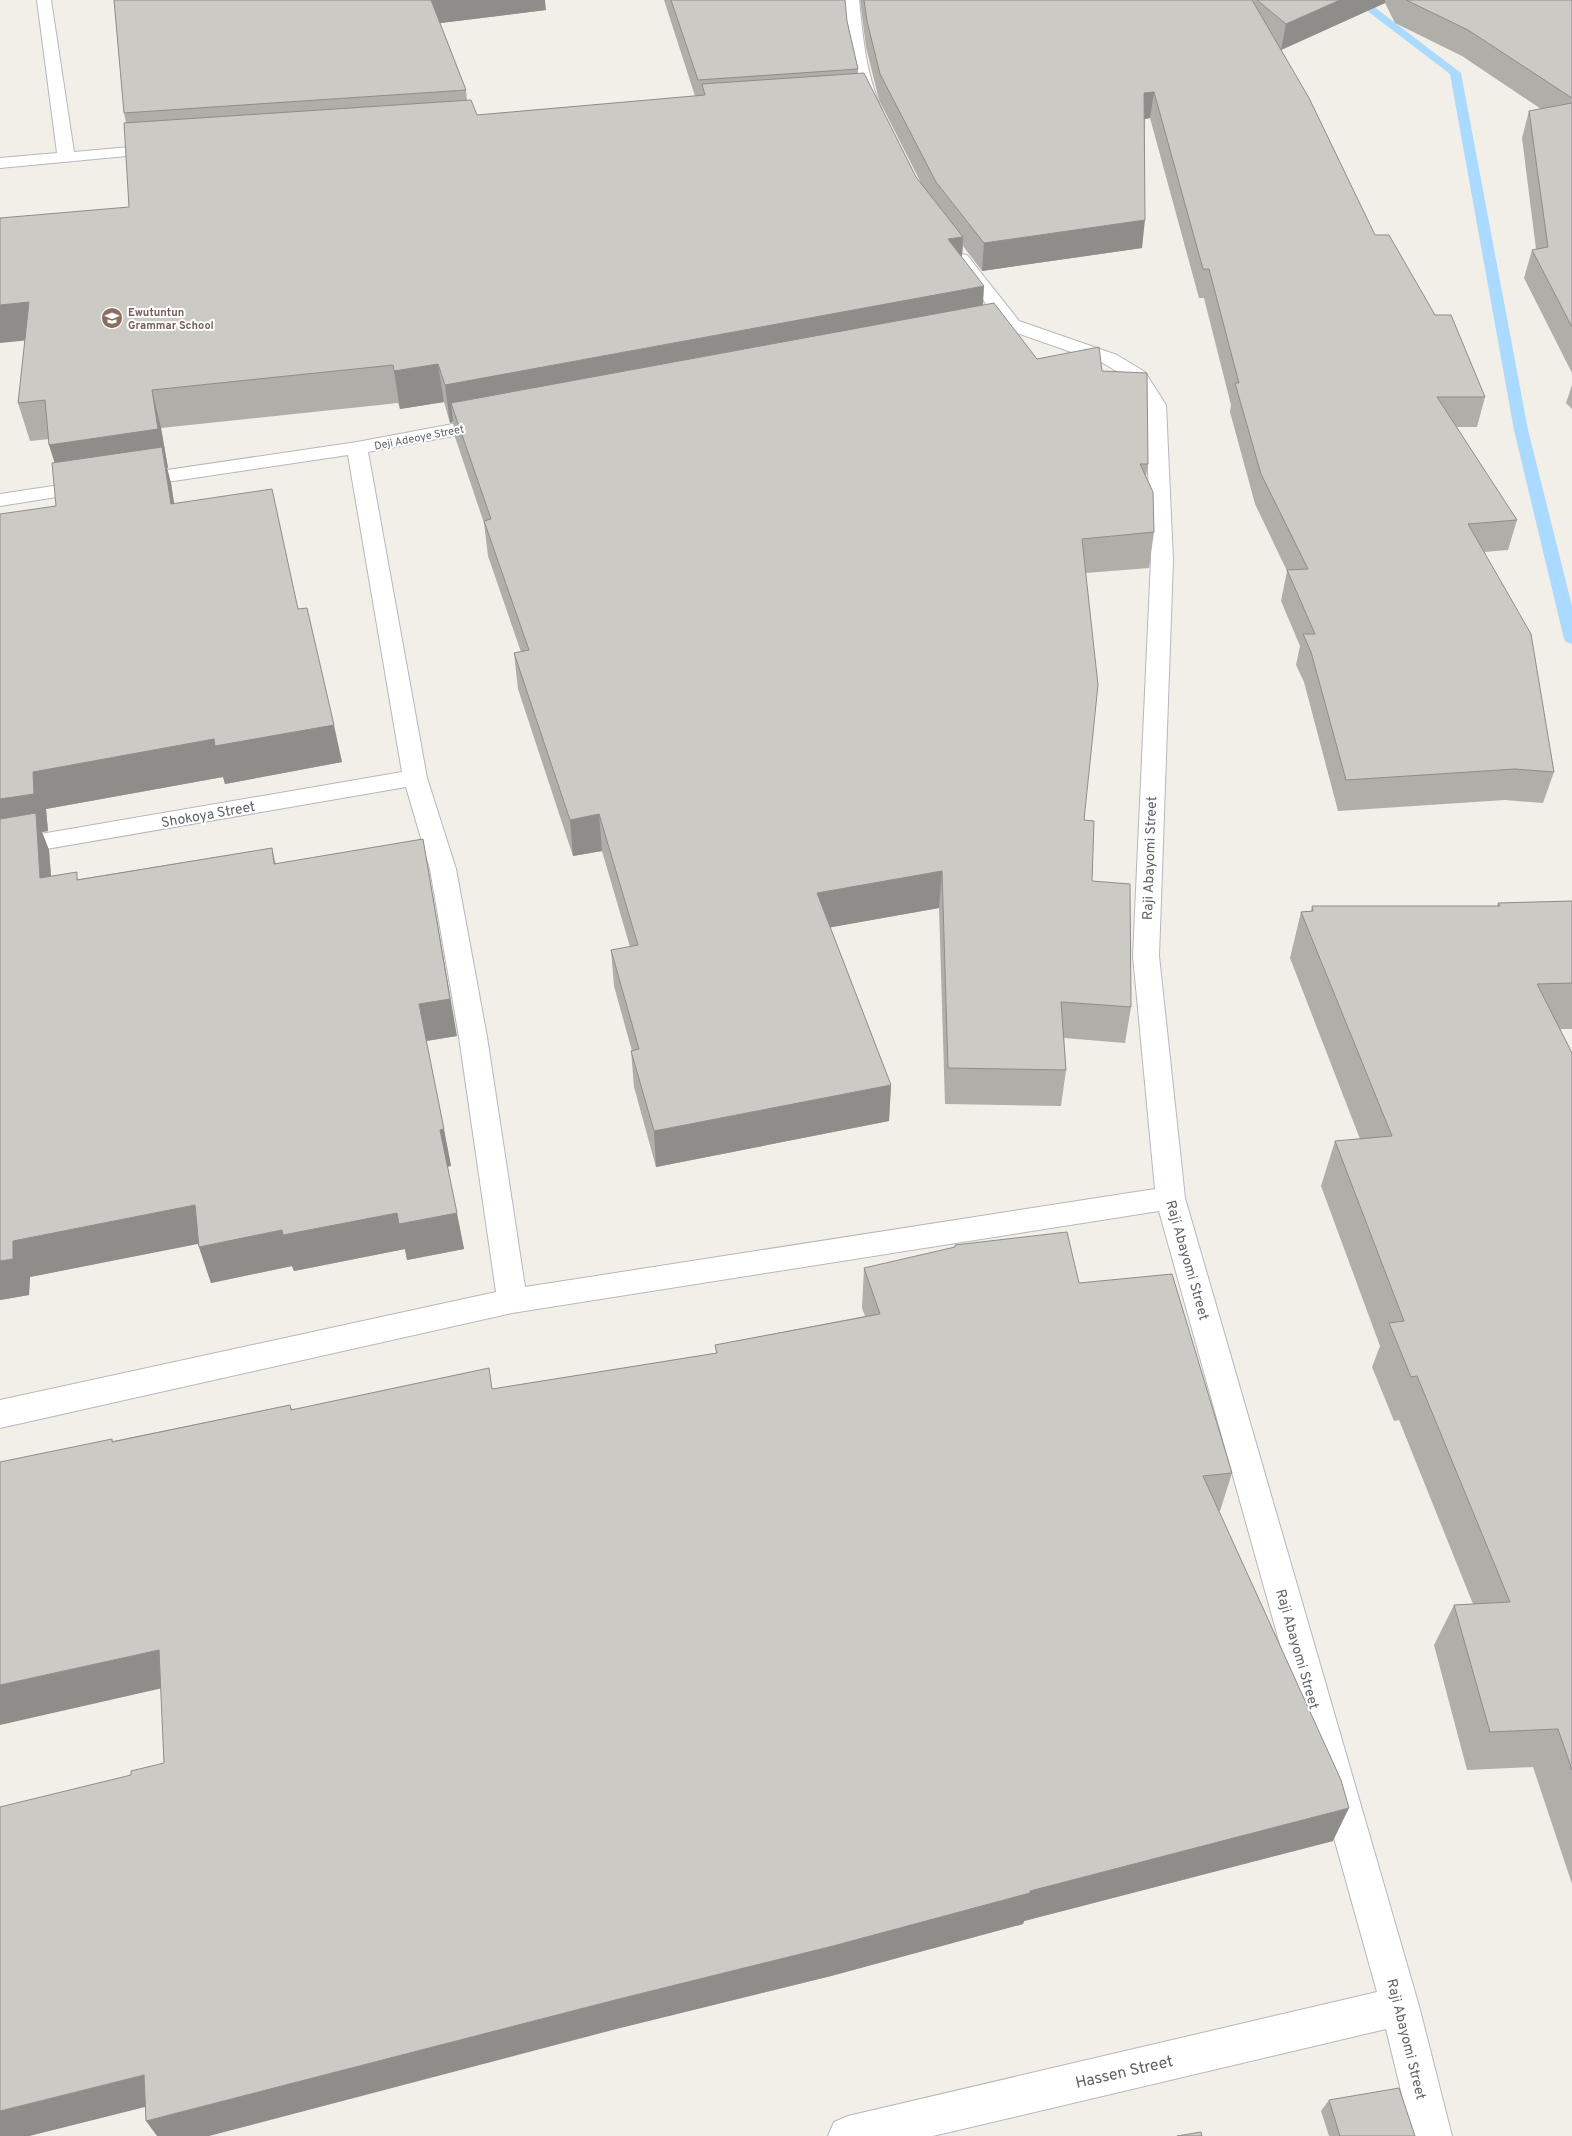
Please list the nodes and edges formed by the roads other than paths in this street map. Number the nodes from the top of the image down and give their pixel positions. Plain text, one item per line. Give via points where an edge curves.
1 (44, 0) edge
2 (852, 0) edge
3 (869, 101) junction
4 (849, 102) edge
5 (882, 126) edge
6 (175, 148) edge
7 (66, 156) junction
8 (0, 163) edge
9 (954, 249) edge
10 (1012, 325) junction
11 (953, 336) edge
12 (504, 421) edge
13 (357, 448) junction
14 (0, 500) edge
15 (415, 778) junction
16 (0, 849) edge
17 (1170, 1198) junction
18 (512, 1301) junction
19 (0, 1414) edge
20 (1400, 2006) junction
21 (848, 2136) edge
22 (1432, 2136) edge

1 - 7 street
2 - 3 street via 856,47
3 - 4 street
3 - 5 street
6 - 7 street
7 - 8 street
9 - 10 street
10 - 11 street
10 - 17 street, Raji Abayomi Street via 1110,359 1138,376 1156,405 1162,560 1146,956
12 - 13 street, Deji Adeoye Street
13 - 14 street, Deji Adeoye Street
13 - 15 street
15 - 16 street, Shokoya Street
15 - 18 street via 444,869 473,1037
17 - 18 street
17 - 20 street, Raji Abayomi Street
18 - 19 street
20 - 21 street, Hassen Street
20 - 22 street, Raji Abayomi Street

